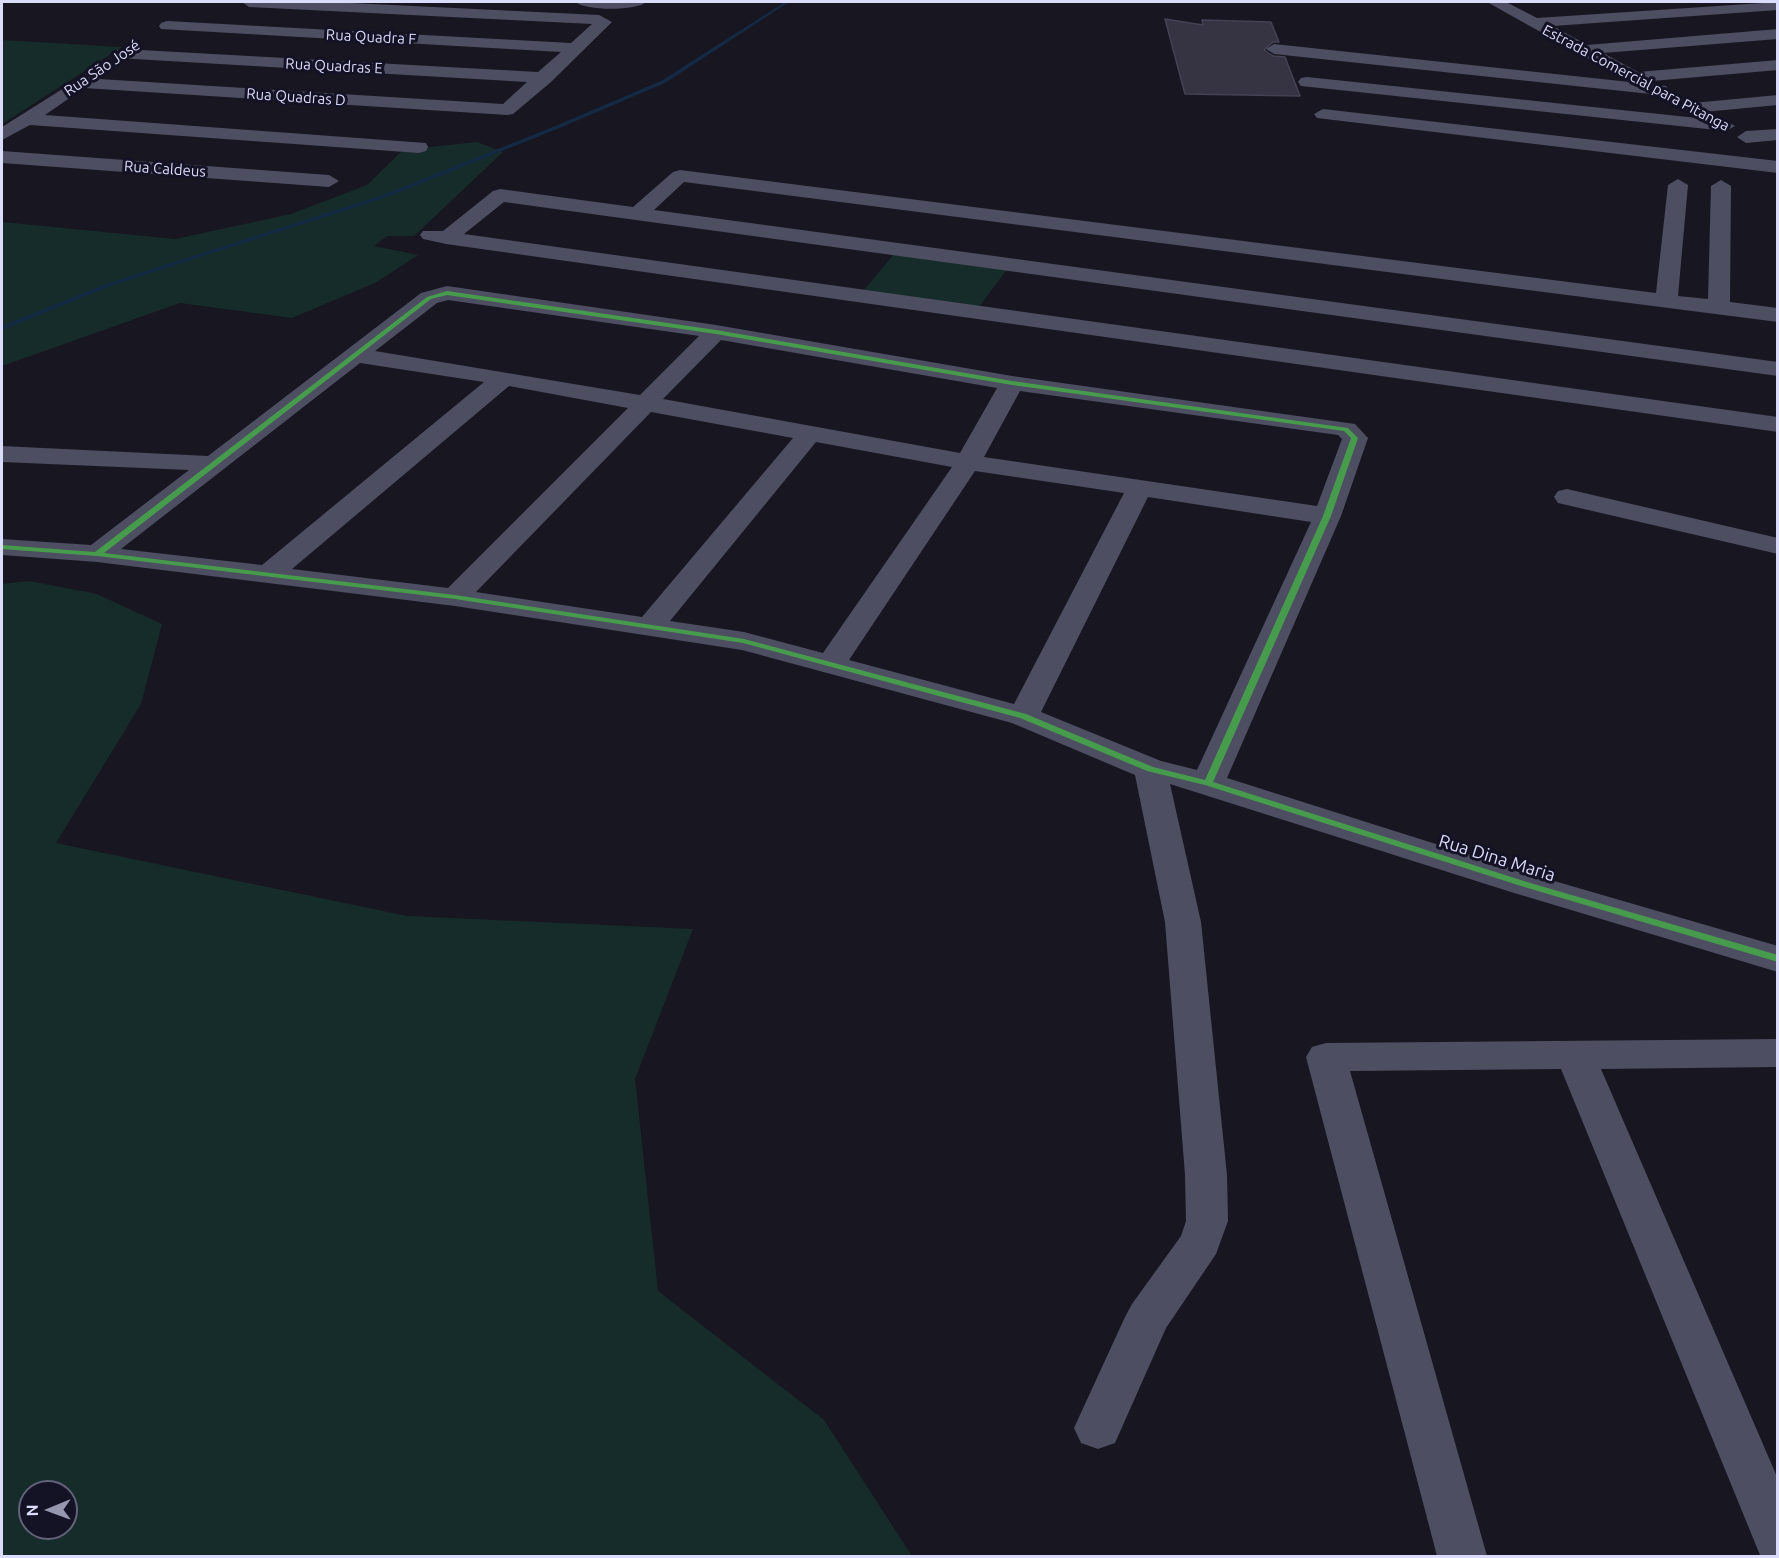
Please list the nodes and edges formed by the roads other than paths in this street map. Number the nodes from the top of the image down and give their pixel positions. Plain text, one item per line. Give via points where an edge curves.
1 (249, 2) edge
2 (584, 2) edge
3 (637, 2) edge
4 (1495, 2) edge
5 (1778, 5) edge
6 (194, 8) dead end
7 (1534, 23) junction
8 (167, 26) junction
9 (1778, 34) edge
10 (576, 48) junction
11 (1274, 49) dead end
12 (1584, 50) junction
13 (123, 54) junction
14 (1778, 65) edge
15 (1635, 77) junction
16 (545, 78) junction
17 (1307, 82) dead end
18 (80, 83) junction
19 (1660, 90) junction
20 (1778, 100) edge
21 (1693, 108) junction
22 (1323, 114) dead end
23 (26, 119) junction
24 (1726, 126) junction
25 (1778, 134) edge
26 (2, 135) edge
27 (1746, 137) junction
28 (419, 147) dead end
29 (1778, 155) edge
30 (2, 157) edge
31 (1778, 167) edge
32 (329, 181) dead end
33 (1678, 185) dead end
34 (1721, 186) dead end
35 (802, 192) junction
36 (638, 213) junction
37 (776, 217) junction
38 (909, 227) junction
39 (861, 280) junction
40 (1666, 300) junction
41 (1719, 308) junction
42 (1778, 315) edge
43 (716, 332) junction
44 (355, 355) junction
45 (1778, 369) edge
46 (504, 378) junction
47 (1012, 383) junction
48 (642, 404) junction
49 (1778, 425) edge
50 (810, 433) junction
51 (2, 453) edge
52 (968, 462) junction
53 (217, 464) junction
54 (1139, 489) junction
55 (1567, 497) dead end
56 (1327, 516) junction
57 (1778, 546) edge
58 (2, 547) edge
59 (97, 554) junction
60 (268, 574) junction
61 (455, 597) junction
62 (651, 625) junction
63 (832, 662) junction
64 (1023, 716) junction
65 (1150, 769) junction
66 (1208, 783) junction
67 (1778, 959) edge
68 (1778, 1053) edge
69 (1575, 1054) junction
70 (1098, 1428) dead end
71 (1778, 1538) edge
72 (1462, 1557) edge

1 - 10 street via 603,21
2 - 3 street
4 - 7 street, Estrada Comercial para Pitanga
5 - 7 street
6 - 8 street, Rua São José
7 - 12 street, Estrada Comercial para Pitanga
8 - 10 street, Rua Quadra F
8 - 13 street, Rua São José
9 - 12 street
10 - 16 street
11 - 19 street
12 - 15 street, Estrada Comercial para Pitanga
13 - 16 street, Rua Quadras E
13 - 18 street, Rua São José
14 - 15 street
15 - 19 street, Estrada Comercial para Pitanga
16 - 18 street, Rua Quadras D via 511,109 501,111
17 - 24 street
18 - 23 street, Rua São José
19 - 21 street, Estrada Comercial para Pitanga
20 - 21 street
21 - 24 street, Estrada Comercial para Pitanga
22 - 31 street
23 - 26 street, Rua São José
23 - 28 street
24 - 27 street, Estrada Comercial para Pitanga
25 - 27 street
27 - 29 street, Estrada Comercial para Pitanga
30 - 32 street, Rua Caldeus
33 - 40 street
34 - 41 street
35 - 36 street via 680,177
35 - 37 street
35 - 38 street
36 - 37 street
36 - 39 street via 500,195 438,236
37 - 38 street
38 - 39 street
38 - 40 street
38 - 45 street
39 - 49 street
40 - 41 street
41 - 42 street
43 - 44 street via 447,293 429,298
43 - 47 street
43 - 48 street
44 - 46 street
44 - 53 street
46 - 48 street
46 - 60 street
47 - 52 street
47 - 56 street via 1346,429 1355,438
48 - 50 street
48 - 61 street
50 - 52 street
50 - 62 street
51 - 53 street
52 - 54 street
52 - 63 street
53 - 59 street
54 - 56 street
54 - 64 street
55 - 57 street
56 - 66 street
58 - 59 street, Rua Dina Maria
59 - 60 street, Rua Dina Maria
60 - 61 street, Rua Dina Maria
61 - 62 street, Rua Dina Maria
62 - 63 street, Rua Dina Maria
63 - 64 street, Rua Dina Maria
64 - 65 street, Rua Dina Maria
65 - 66 street, Rua Dina Maria
65 - 70 street via 1182,922 1207,1221 1201,1242 1148,1317
66 - 67 street, Rua Dina Maria via 1524,884
68 - 69 street
69 - 71 street
69 - 72 street via 1326,1057

